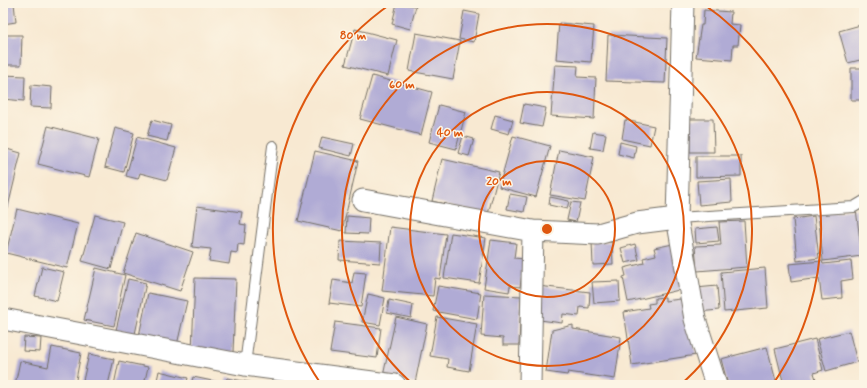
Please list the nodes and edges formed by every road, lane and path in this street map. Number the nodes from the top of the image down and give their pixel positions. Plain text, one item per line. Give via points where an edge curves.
1 (684, 3) edge
2 (273, 146) dead end
3 (363, 200) dead end
4 (864, 201) edge
5 (677, 218) junction
6 (533, 231) junction
7 (3, 318) edge
8 (245, 365) junction
9 (395, 385) edge
10 (530, 385) edge
11 (716, 385) edge

1 - 5 street
2 - 8 lane
3 - 6 street
4 - 5 lane via 854,207
5 - 6 street via 637,223 598,234
5 - 11 street via 695,319
6 - 10 street
7 - 8 street
8 - 9 street

